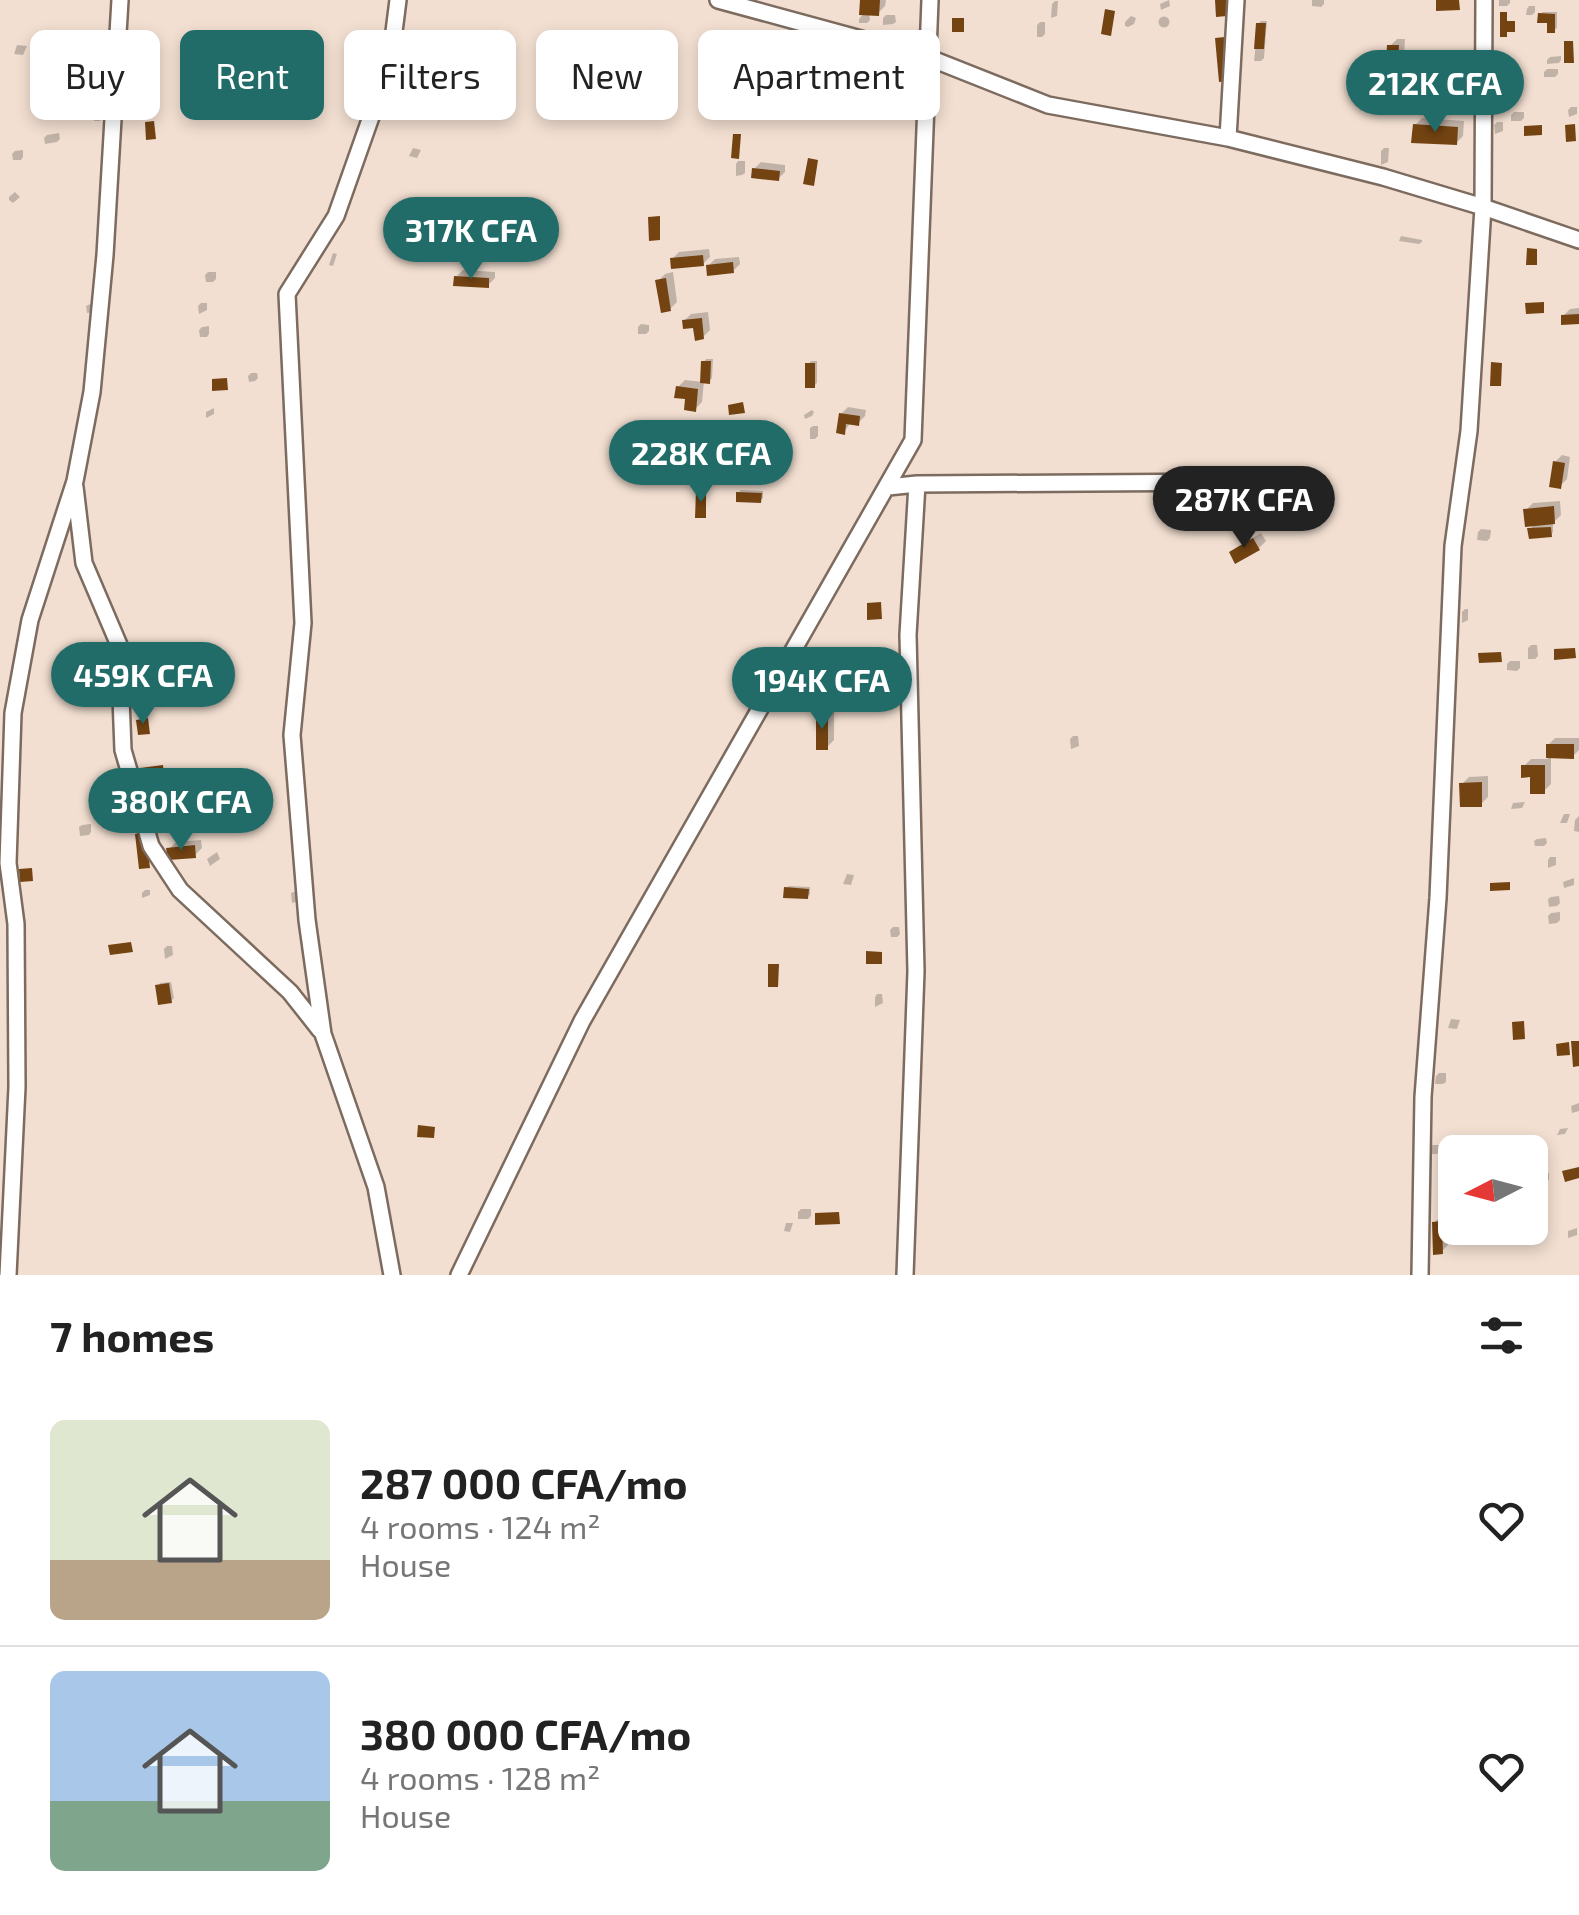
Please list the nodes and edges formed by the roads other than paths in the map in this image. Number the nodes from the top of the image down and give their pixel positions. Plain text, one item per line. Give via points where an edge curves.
1 (120, 0) edge
2 (398, 0) edge
3 (718, 0) edge
4 (930, 0) edge
5 (1236, 0) edge
6 (1484, 0) edge
7 (826, 30) edge
8 (928, 30) edge
9 (940, 63) edge
10 (925, 120) edge
11 (1228, 138) junction
12 (1483, 207) junction
13 (1579, 240) edge
14 (75, 481) junction
15 (1235, 482) dead end
16 (917, 484) junction
17 (888, 486) junction
18 (323, 1034) junction
19 (8, 1275) edge
20 (392, 1275) edge
21 (459, 1275) edge
22 (905, 1275) edge
23 (1420, 1275) edge

1 - 14 street via 105,255 92,392
2 - 18 street via 390,64 336,216 287,294 304,623 292,735
3 - 7 street
4 - 8 street
5 - 11 street
6 - 12 street
9 - 11 street via 1048,106
10 - 17 street via 913,440
11 - 12 street
12 - 13 street
12 - 23 street via 1469,431 1453,546 1423,1097
14 - 18 street via 84,563 118,646 122,750 151,846 180,890 290,992
14 - 19 street via 30,620 13,712 8,863 16,924 17,1088
15 - 16 street
16 - 17 street
16 - 22 street via 908,635 916,970
17 - 21 street via 582,1021
18 - 20 street via 376,1187

